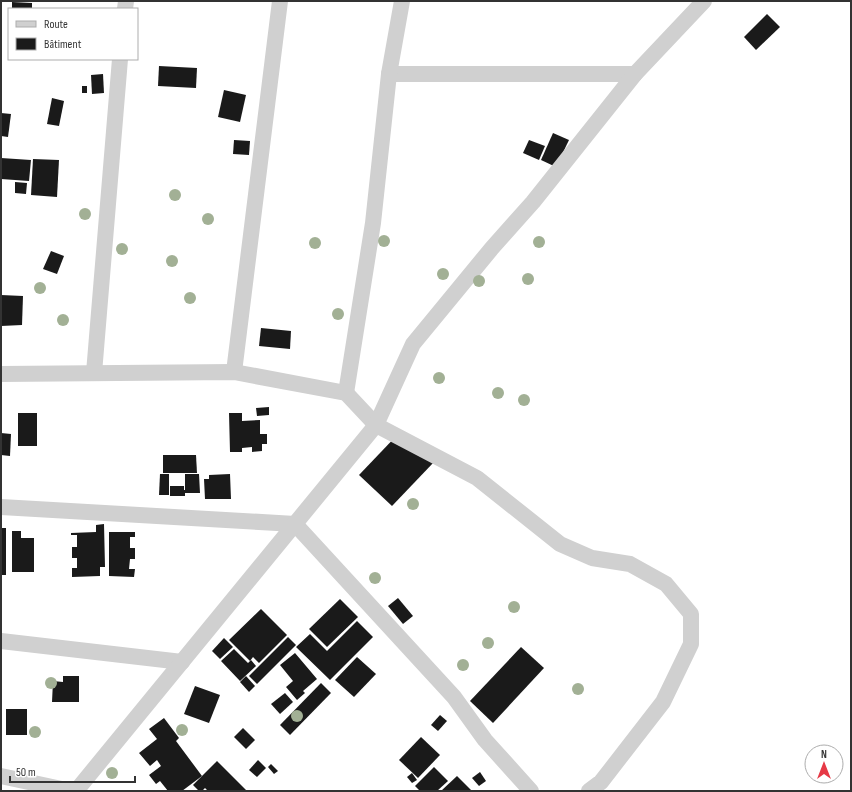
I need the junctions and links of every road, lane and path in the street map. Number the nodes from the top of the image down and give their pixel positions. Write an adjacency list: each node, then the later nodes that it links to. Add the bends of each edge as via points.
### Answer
1 (280, 1): 7 (street)
2 (402, 1): 5 (street)
3 (704, 1): 6 (street)
4 (120, 60): 8 (street)
5 (389, 74): 6 (street); 10 (street, via 373,224)
6 (635, 74): 11 (street, via 533,202 413,344)
7 (234, 372): 8 (street); 10 (street)
8 (94, 373): 9 (street)
9 (1, 374)
10 (346, 394): 11 (street)
11 (376, 425): 13 (street); 20 (street, via 477,478 560,544 592,558 630,564 666,584 691,614 691,644 663,702 601,782)
12 (1, 508): 13 (street)
13 (295, 524): 15 (street); 19 (street, via 454,698 485,740)
14 (1, 641): 15 (street)
15 (182, 662): 18 (street)
16 (1, 776): 17 (street)
17 (71, 791)
18 (76, 791)
19 (531, 791)
20 (589, 791)

